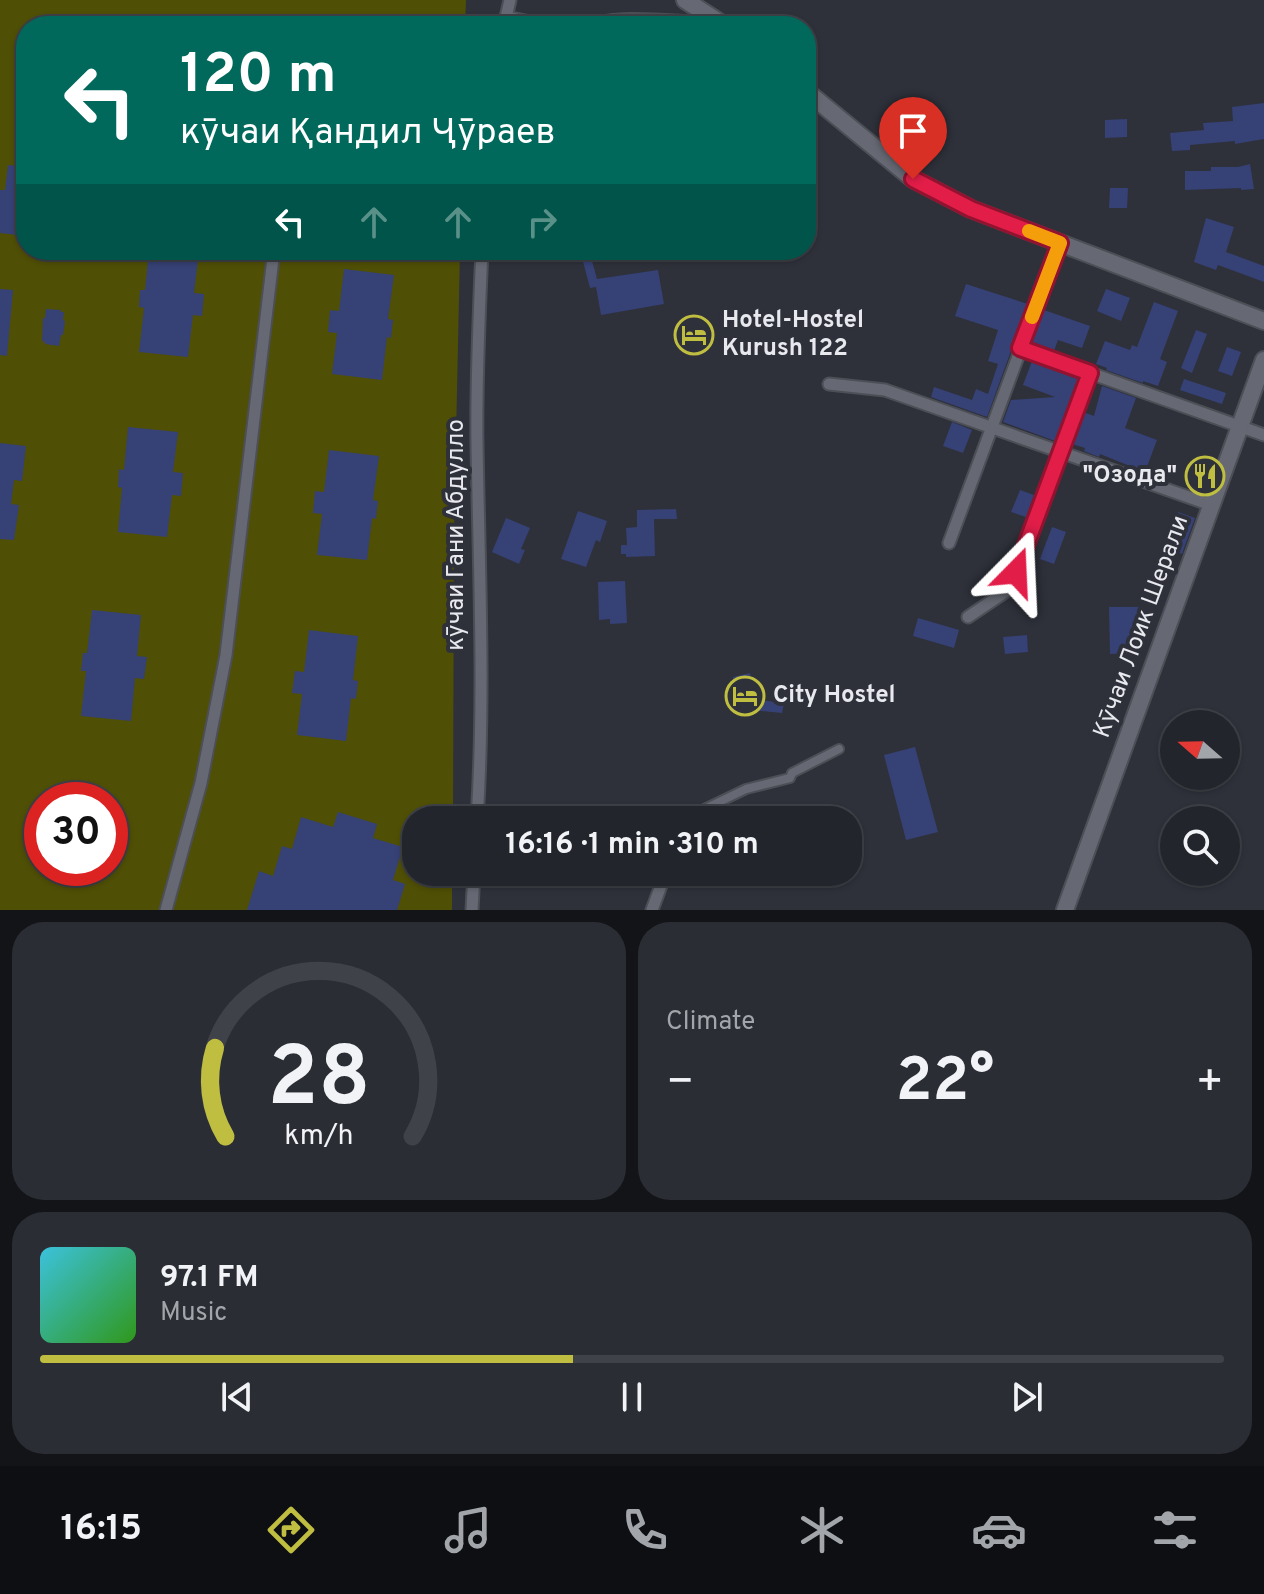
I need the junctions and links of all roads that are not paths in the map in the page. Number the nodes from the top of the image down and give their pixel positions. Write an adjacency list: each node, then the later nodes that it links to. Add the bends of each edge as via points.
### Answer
1 (685, 0): 2 (main road)
2 (708, 15)
3 (816, 99): 4 (main road, via 913,179 971,209)
4 (1060, 243): 7 (main road); 8 (street)
5 (273, 260): 24 (street, via 224,667 201,783)
6 (482, 260): 20 (street, кӯчаи Гани Абдулло)
7 (1264, 321)
8 (1020, 348): 10 (street); 13 (street)
9 (1264, 360): 12 (main road, Кӯчаи Лоик Шерали)
10 (1090, 373): 12 (street); 15 (street)
11 (829, 384): 13 (street, via 885,390)
12 (1240, 426): 14 (street); 16 (main road, Кӯчаи Лоик Шерали)
13 (991, 427): 15 (street); 17 (street)
14 (1264, 435)
15 (1061, 451): 16 (street); 18 (street, via 1008,590)
16 (1211, 505): 27 (main road, Кӯчаи Лоик Шерали)
17 (949, 543)
18 (968, 617)
19 (839, 749): 21 (street, via 790,778 746,789)
20 (478, 806)
21 (711, 806)
22 (473, 886): 25 (street)
23 (661, 886): 26 (street)
24 (166, 910)
25 (472, 910)
26 (652, 910)
27 (1065, 910)

